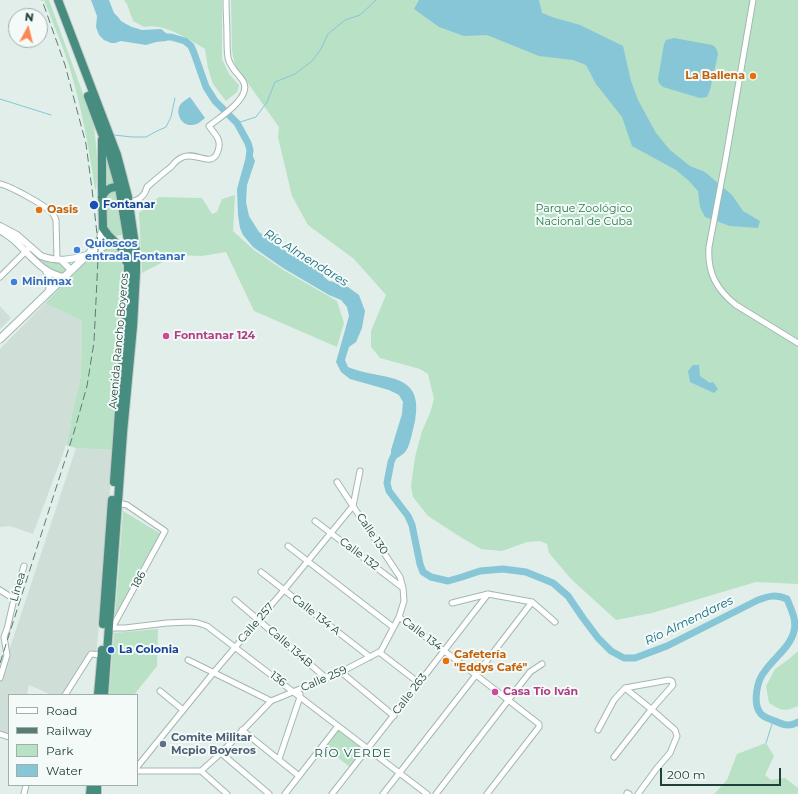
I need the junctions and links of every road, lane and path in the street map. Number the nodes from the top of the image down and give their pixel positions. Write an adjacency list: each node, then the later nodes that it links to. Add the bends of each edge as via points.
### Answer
1 (53, 0): 5 (highway, Avenida Rancho Boyeros)
2 (58, 0): 10 (highway, Avenida Rancho Boyeros, via 117,155)
3 (226, 0): 10 (street, via 228,59 243,80 245,92 236,104 209,126 219,139 218,149 210,159 194,155 181,158 147,187 140,198 136,201)
4 (753, 0): 27 (street, via 711,234 709,266 721,291 736,306)
5 (98, 124): 8 (highway, Avenida Rancho Boyeros); 9 (highway, via 102,146)
6 (0, 179): 7 (street)
7 (2, 184): 19 (street, via 54,214)
8 (119, 187): 9 (highway, via 109,188); 10 (highway); 15 (highway, Avenida Rancho Boyeros)
9 (102, 197): 13 (highway)
10 (129, 200): 12 (highway, Avenida Rancho Boyeros)
11 (0, 226): 17 (street, via 16,236)
12 (133, 227): 15 (highway); 30 (highway, Avenida Rancho Boyeros, via 136,283)
13 (103, 228): 16 (highway); 18 (main road, via 100,240)
14 (0, 230): 17 (street)
15 (127, 235): 16 (highway); 21 (highway, Avenida Rancho Boyeros)
16 (114, 241): 18 (main road); 21 (highway, via 124,253)
17 (28, 249): 19 (street, via 41,256); 22 (street); 23 (street)
18 (89, 254): 19 (street, via 71,260); 20 (main road)
19 (59, 260): 20 (street)
20 (71, 270): 24 (main road)
21 (128, 270): 55 (highway, Avenida Rancho Boyeros)
22 (46, 271): 24 (street); 25 (street)
23 (0, 277)
24 (65, 277): 25 (main road)
25 (49, 292): 26 (main road)
26 (0, 339)
27 (798, 343)
28 (360, 471): 31 (street, Calle 257)
29 (337, 482): 31 (street, Calle 130)
30 (118, 503): 50 (highway, Avenida Rancho Boyeros); 50 (street, 186, via 127,506 165,531)
31 (353, 506): 33 (street, Calle 257); 38 (street, Calle 130, via 400,577)
32 (315, 521): 33 (street, Calle 132)
33 (331, 533): 35 (street, Calle 257); 38 (street, Calle 132)
34 (288, 546): 35 (street, Calle 134)
35 (308, 562): 40 (street, Calle 257); 49 (street, Calle 134)
36 (24, 566): 42 (street, Línea)
37 (261, 572): 40 (street, Calle 134 A)
38 (403, 588): 46 (street, via 404,601)
39 (0, 590): 42 (street)
40 (284, 590): 47 (street, Calle 257); 56 (street, Calle 134 A)
41 (488, 594): 44 (street); 45 (street); 53 (street, Calle 263)
42 (14, 599): 51 (street, Línea, via 7,629)
43 (235, 600): 47 (street, Calle 134B)
44 (532, 602): 48 (street); 61 (street)
45 (452, 603)
46 (399, 617): 49 (street); 53 (street, Calle 134)
47 (259, 620): 52 (street, Calle 257); 63 (street, Calle 134B)
48 (555, 622)
49 (393, 627): 54 (street)
50 (110, 628): 52 (street, 136, via 198,622); 71 (highway, Avenida Rancho Boyeros)
51 (2, 635): 62 (street, Línea, via 7,654)
52 (235, 647): 59 (street, Calle 257); 68 (street, 136)
53 (444, 651): 61 (street, Calle 134); 64 (street, Calle 263)
54 (379, 652): 56 (street, Calle 259); 64 (street)
55 (101, 655): 69 (street, via 91,654); 70 (highway, Avenida Rancho Boyeros)
56 (370, 657): 60 (street, Calle 259)
57 (188, 660): 59 (street)
58 (542, 664): 74 (street, via 530,672)
59 (214, 672): 73 (street); 76 (street, Calle 257)
60 (341, 672): 63 (street, Calle 259); 77 (street)
61 (476, 675): 74 (street, Calle 134); 88 (street)
62 (0, 678)
63 (326, 678): 66 (street, Calle 259)
64 (419, 684): 77 (street, Calle 263)
65 (626, 688): 75 (street); 75 (street, via 672,681 673,684); 80 (street, via 614,700)
66 (300, 689): 68 (street, Calle 259); 72 (street)
67 (160, 691): 76 (street)
68 (293, 692): 72 (street, 136); 73 (street, Calle 259)
69 (66, 694)
70 (98, 694)
71 (104, 694)
72 (300, 697): 78 (street, 136); 84 (street)
73 (272, 701): 79 (street, Calle 259)
74 (509, 701): 96 (street); 97 (street, Calle 134, via 540,726)
75 (651, 709): 83 (street); 98 (street, via 674,730 677,736 670,752)
76 (183, 710): 85 (street, Calle 257)
77 (394, 716): 81 (street, Calle 263)
78 (338, 726): 81 (street, 136); 89 (street)
79 (242, 730): 82 (street, Calle 259); 84 (street)
80 (598, 730)
81 (367, 749): 88 (street, 136); 93 (street, Calle 263)
82 (221, 753): 86 (street, Calle 259); 91 (street)
83 (614, 757)
84 (279, 760): 89 (street)
85 (138, 766)
86 (200, 771): 87 (street); 90 (street)
87 (138, 772)
88 (400, 773): 94 (street); 95 (street, 136)
89 (299, 776): 92 (street)
90 (226, 794)
91 (269, 794)
92 (285, 794)
93 (332, 794)
94 (383, 794)
95 (427, 794)
96 (436, 794)
97 (487, 794)
98 (638, 794)

